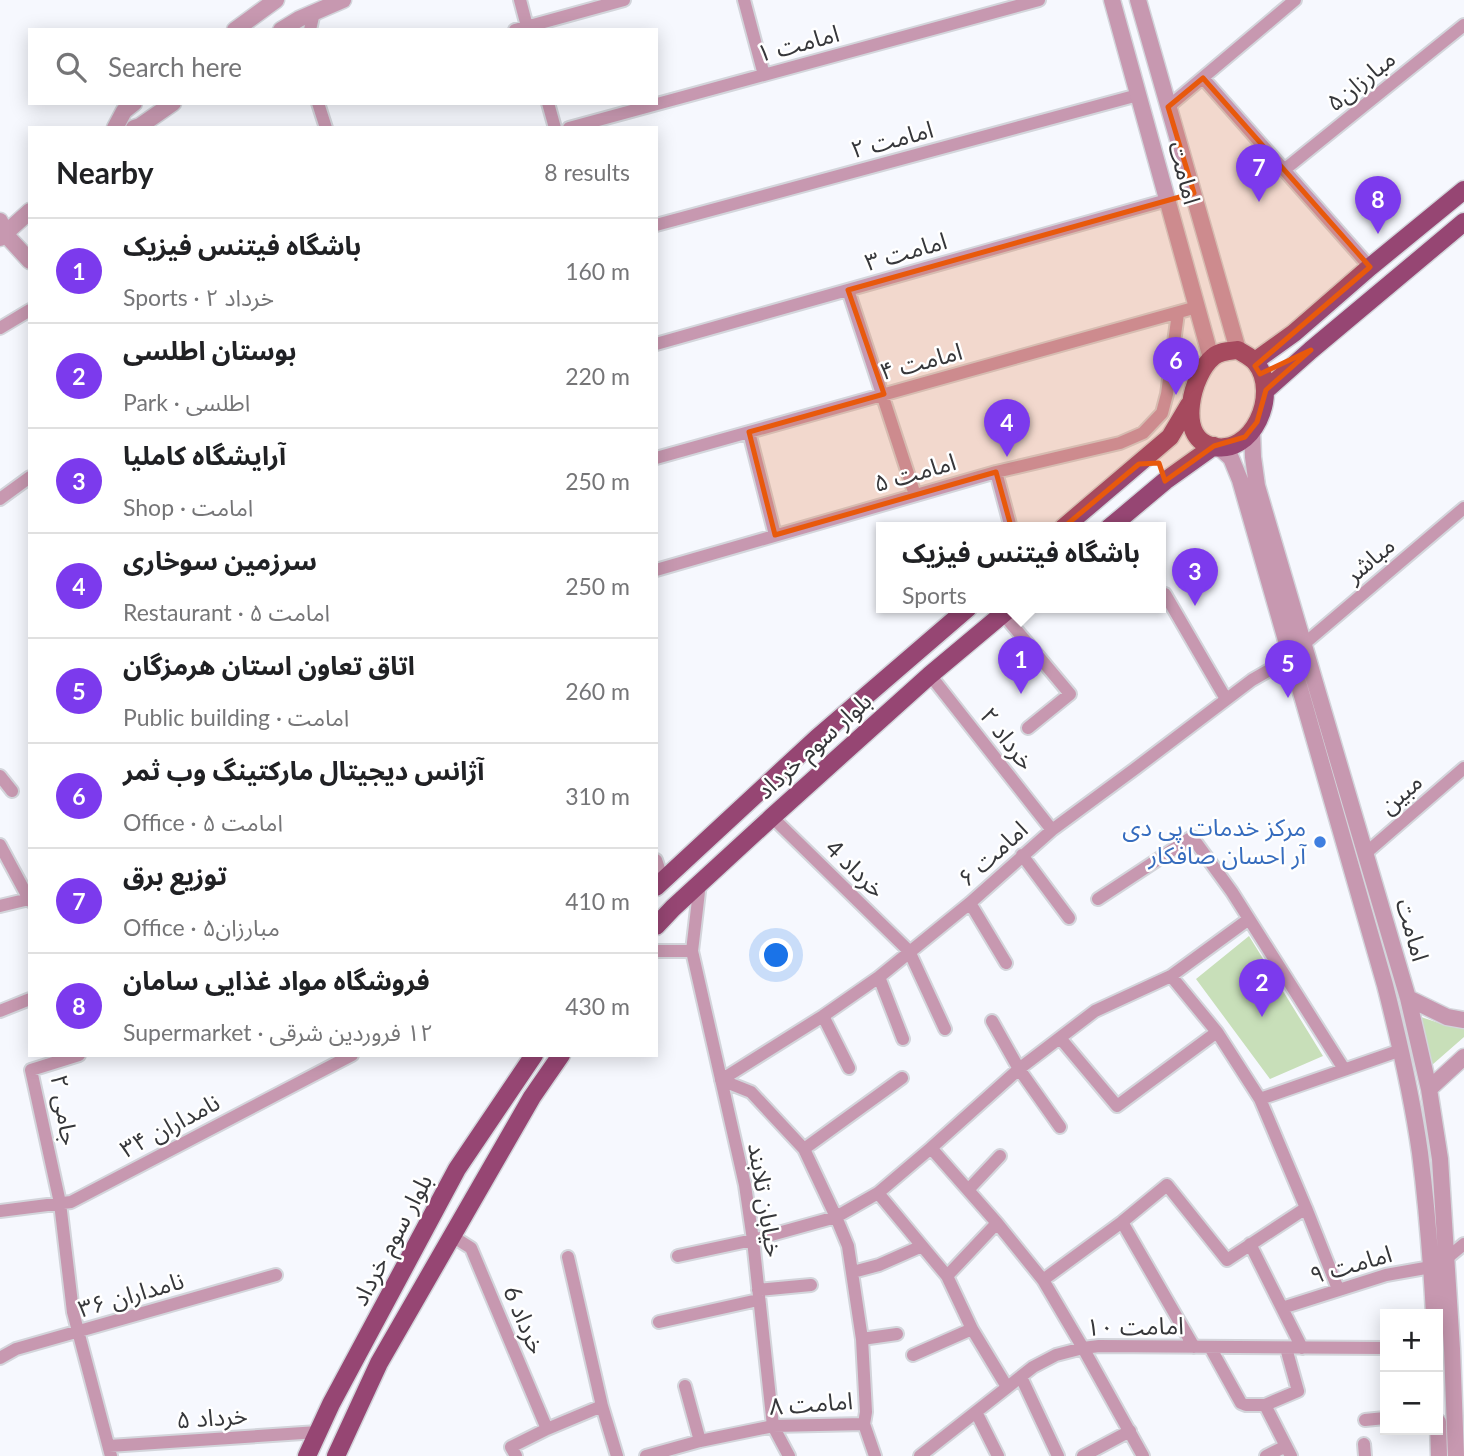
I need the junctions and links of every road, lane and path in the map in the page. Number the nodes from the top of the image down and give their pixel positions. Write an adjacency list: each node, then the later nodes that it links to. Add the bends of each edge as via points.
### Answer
1 (276, 0): 12 (street)
2 (342, 0): 10 (street)
3 (520, 0): 15 (street)
4 (624, 0): 16 (street)
5 (744, 0): 17 (street)
6 (1039, 0): 17 (street, امامت ۱)
7 (1112, 0): 19 (street, امامت)
8 (1138, 0): 26 (street, امامت)
9 (1295, 0): 18 (street)
10 (314, 12): 13 (street); 14 (street)
11 (1464, 25): 32 (street, مبارزان۵)
12 (238, 28)
13 (284, 28)
14 (310, 28)
15 (523, 28)
16 (526, 28)
17 (764, 75): 20 (street, امامت ۱)
18 (1203, 78): 26 (street); 32 (street)
19 (1138, 95): 34 (street, امامت); 37 (street, امامت ۲)
20 (658, 104)
21 (132, 105): 27 (street)
22 (170, 105): 28 (street)
23 (319, 105): 29 (street)
24 (549, 105): 30 (street)
25 (654, 105): 31 (street, امامت ۱)
26 (1168, 107): 48 (street, امامت)
27 (116, 126)
28 (140, 126)
29 (325, 126)
30 (554, 126)
31 (576, 126)
32 (1284, 170): 40 (street)
33 (1464, 190): 40 (main road)
34 (1167, 200): 41 (street, امامت ۳); 42 (street, امامت)
35 (28, 212): 38 (street)
36 (1464, 222): 49 (main road)
37 (658, 224)
38 (2, 231): 39 (street)
39 (28, 259)
40 (1370, 267): 46 (main road)
41 (848, 290): 47 (street, امامت ۳); 53 (street)
42 (1197, 307): 44 (street, امامت ۴); 50 (street, امامت)
43 (28, 311): 45 (street)
44 (1178, 313): 53 (street, امامت ۴); 60 (street, امامت ۵, via 1162,413 1143,433 1120,443)
45 (0, 328)
46 (1294, 333): 49 (main road, via 1288,345 1291,354); 51 (main road)
47 (658, 343)
48 (1238, 350): 50 (main road); 51 (main road)
49 (1311, 350): 52 (main road)
50 (1211, 358): 54 (main road, via 1196,381)
51 (1255, 361): 52 (main road)
52 (1266, 390): 55 (main road)
53 (884, 394): 56 (street, امامت ۴); 63 (street)
54 (1191, 402): 57 (main road, via 1194,430 1207,445); 59 (main road, via 1170,437)
55 (1252, 430): 57 (main road, via 1232,446); 75 (street, امامت, via 1257,486)
56 (749, 432): 58 (street, امامت ۴); 69 (street)
57 (1217, 447): 62 (main road); 76 (street, امامت, via 1231,458 1240,480)
58 (658, 457)
59 (1139, 464): 62 (main road, via 1159,463); 67 (main road)
60 (996, 472): 63 (street, امامت ۵); 66 (street)
61 (28, 478): 64 (street)
62 (1165, 481): 68 (main road)
63 (915, 495): 69 (street, امامت ۵)
64 (0, 499)
65 (1464, 508): 75 (street, مباشر)
66 (1009, 522)
67 (1070, 522)
68 (1116, 522)
69 (775, 536): 70 (street, امامت ۵)
70 (658, 569)
71 (1166, 596): 78 (street)
72 (962, 613): 89 (main road, بلوار سوم خرداد, via 817,738)
73 (1005, 613): 77 (main road, بلوار سوم خرداد)
74 (1009, 613): 79 (street, via 1070,694)
75 (1304, 643): 86 (street, امامت)
76 (1292, 657): 78 (street, امامت ۶); 114 (street, امامت)
77 (930, 675): 83 (main road, بلوار سوم خرداد); 84 (street, خرداد ۲)
78 (1226, 699): 84 (street, امامت ۶)
79 (1027, 728)
80 (1464, 768): 86 (street, مبین)
81 (0, 776): 82 (street)
82 (12, 791)
83 (772, 817): 88 (main road, بلوار سوم خرداد); 100 (street, خرداد 4)
84 (1052, 830): 87 (street, امامت ۶)
85 (0, 845): 90 (street)
86 (1366, 853): 104 (street, امامت)
87 (1021, 855): 93 (street, امامت ۶); 95 (street)
88 (700, 883): 97 (main road, بلوار سوم خرداد); 99 (street, خیابان تلابند)
89 (660, 884)
90 (28, 898)
91 (1098, 899): 96 (street, via 1192,837)
92 (28, 900): 94 (street)
93 (970, 903): 100 (street, امامت ۶); 101 (street)
94 (0, 906)
95 (1069, 918)
96 (1249, 919): 102 (street); 122 (street)
97 (658, 924)
98 (658, 951): 99 (street)
99 (692, 951): 124 (street, خیابان تلابند)
100 (909, 951): 103 (street, امامت ۶); 110 (street)
101 (1006, 963)
102 (1171, 976): 111 (street); 112 (street, via 1095,1011)
103 (879, 977): 107 (street, امامت ۶); 113 (street)
104 (1408, 998): 108 (street); 125 (street, امامت)
105 (28, 1000): 106 (street)
106 (0, 1011)
107 (823, 1016): 120 (street); 124 (street, امامت ۶)
108 (1464, 1020)
109 (992, 1021): 121 (street)
110 (945, 1029)
111 (1217, 1032): 112 (street, via 1117,1106); 126 (street)
112 (1060, 1038): 121 (street)
113 (903, 1039)
114 (1401, 1050): 122 (street); 147 (street, امامت, via 1419,1153)
115 (73, 1057): 133 (street, جامی ۲, via 31,1070)
116 (348, 1057): 133 (street, نامداران ۳۴, via 71,1202)
117 (533, 1057): 183 (main road, بلوار سوم خرداد, via 457,1170)
118 (560, 1057): 139 (main road, بلوار سوم خرداد)
119 (1464, 1057): 125 (street)
120 (849, 1068)
121 (1019, 1069): 127 (street); 128 (street)
122 (1344, 1069): 126 (street)
123 (902, 1078): 129 (street)
124 (720, 1080): 129 (street, امامت ۸, via 751,1092); 140 (street, خیابان تلابند)
125 (1429, 1089): 146 (street, امامت, via 1440,1159)
126 (1260, 1099): 134 (street)
127 (1060, 1127)
128 (931, 1148): 131 (street); 132 (street)
129 (804, 1149): 136 (street, امامت ۸)
130 (1000, 1156): 131 (street)
131 (968, 1190): 138 (street)
132 (878, 1193): 136 (street); 143 (street)
133 (60, 1203): 135 (street, نامداران ۳۴); 159 (street)
134 (1306, 1208): 141 (street); 153 (street)
135 (0, 1211)
136 (836, 1217): 140 (street); 148 (street, امامت ۸)
137 (1122, 1222): 141 (street, via 1167,1185 1227,1260); 151 (street); 162 (street)
138 (997, 1223): 150 (street); 151 (street)
139 (452, 1236): 181 (street, خرداد 6, via 471,1248); 189 (main road, بلوار سوم خرداد, via 379,1363)
140 (753, 1240): 144 (street); 154 (street, خیابان تلابند)
141 (1250, 1244): 155 (street)
142 (1464, 1244): 146 (street)
143 (922, 1246): 148 (street); 150 (street)
144 (678, 1255)
145 (568, 1257): 174 (street)
146 (1447, 1259): 176 (street, امامت)
147 (1431, 1267): 153 (street, امامت ۹); 156 (street, امامت)
148 (853, 1272): 161 (street, امامت ۸)
149 (276, 1275): 159 (street, نامداران ۳۶)
150 (947, 1276): 158 (street)
151 (1043, 1280): 164 (street)
152 (811, 1286): 154 (street)
153 (1338, 1289): 155 (street, امامت ۹)
154 (758, 1295): 157 (street); 180 (street, خیابان تلابند)
155 (1282, 1308): 166 (street)
156 (1434, 1309)
157 (659, 1322)
158 (972, 1329): 168 (street); 172 (street)
159 (78, 1333): 169 (street, نامداران ۳۶, via 16,1349); 186 (street)
160 (897, 1334): 161 (street)
161 (862, 1339): 179 (street, امامت ۸)
162 (1194, 1347): 163 (street, امامت ۱۰); 164 (street, امامت ۱۰)
163 (1210, 1347): 165 (street, امامت ۱۰); 173 (street, via 1241,1403)
164 (1083, 1348): 170 (street, امامت ۱۰, via 1056,1355); 182 (street)
165 (1286, 1348): 166 (street, امامت ۱۰); 173 (street, via 1298,1391)
166 (1302, 1348): 167 (street, امامت ۱۰)
167 (1380, 1348)
168 (913, 1355)
169 (0, 1358)
170 (1021, 1377): 172 (street, امامت ۱۰); 197 (street)
171 (685, 1386): 185 (street)
172 (1007, 1387): 175 (street, امامت ۱۰)
173 (1265, 1405): 187 (street)
174 (602, 1406): 181 (street); 191 (street)
175 (976, 1412): 195 (street, امامت ۱۰); 196 (street)
176 (1460, 1415): 202 (street, امامت)
177 (1380, 1418): 178 (street)
178 (1365, 1420)
179 (864, 1424): 180 (street, امامت ۸); 194 (street)
180 (773, 1426): 185 (street, امامت ۸); 193 (street, خیابان تلابند)
181 (547, 1429): 190 (street, via 511,1447)
182 (1130, 1431): 198 (street); 199 (street)
183 (318, 1432): 186 (street, خرداد ۵); 188 (main road, بلوار سوم خرداد)
184 (1438, 1435): 201 (street)
185 (700, 1441): 192 (street, امامت ۸)
186 (110, 1451)
187 (1288, 1451): 200 (street)
188 (307, 1456)
189 (336, 1456)
190 (516, 1456)
191 (617, 1456)
192 (648, 1456)
193 (789, 1456)
194 (874, 1456)
195 (920, 1456)
196 (998, 1456)
197 (1058, 1456)
198 (1083, 1456)
199 (1143, 1456)
200 (1266, 1456)
201 (1439, 1456)
202 (1456, 1456)

